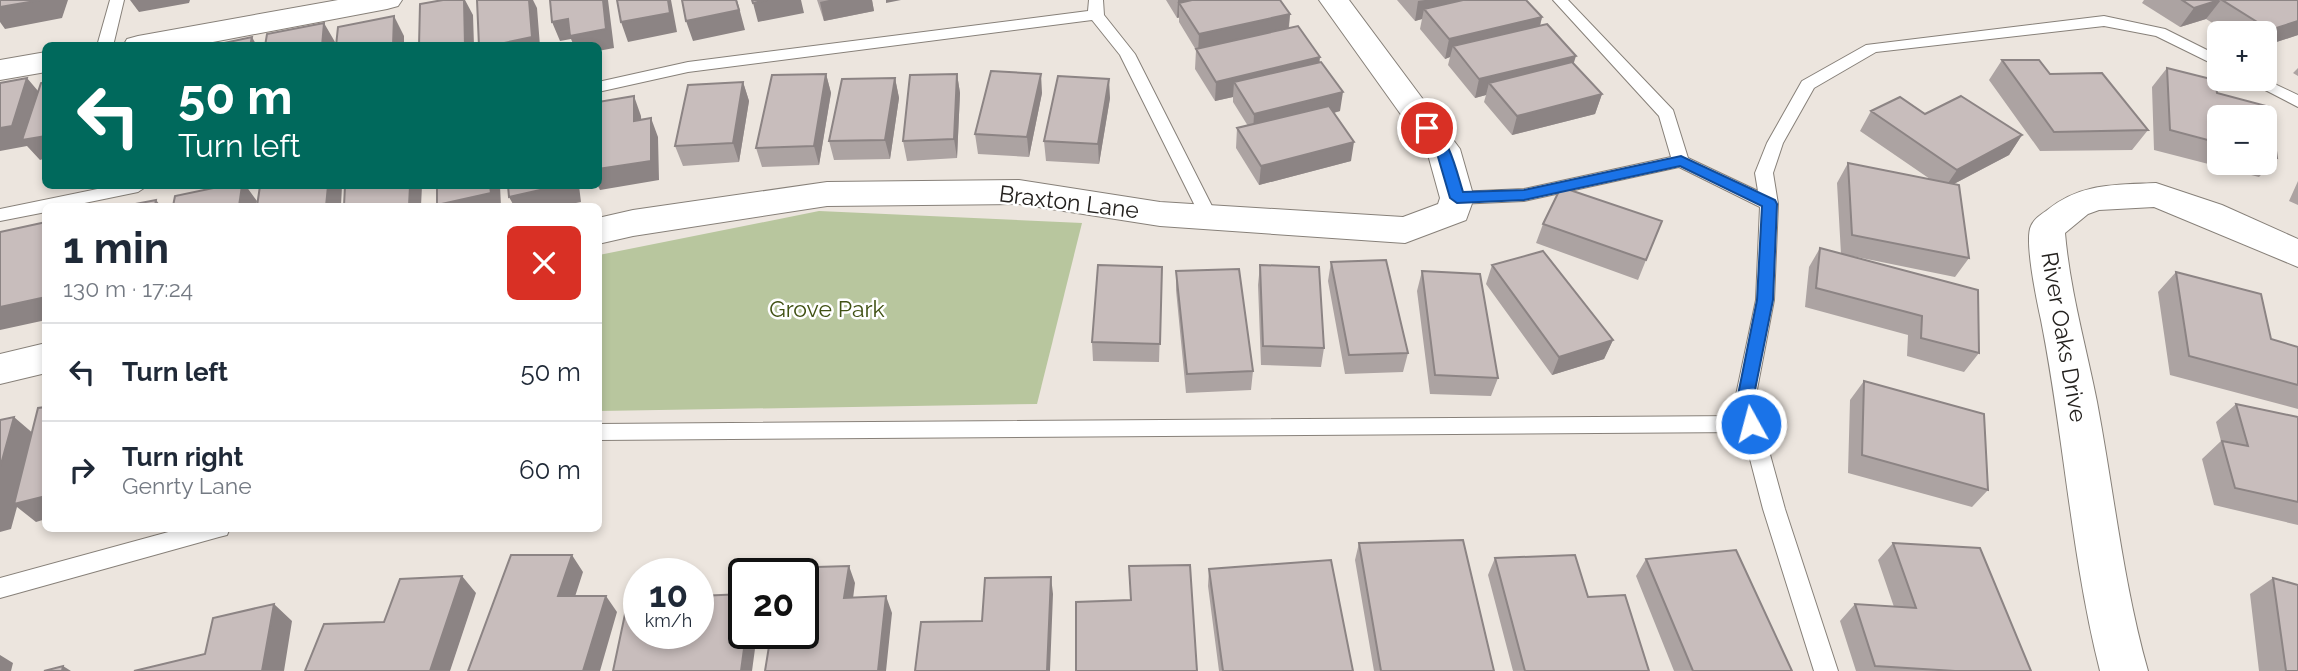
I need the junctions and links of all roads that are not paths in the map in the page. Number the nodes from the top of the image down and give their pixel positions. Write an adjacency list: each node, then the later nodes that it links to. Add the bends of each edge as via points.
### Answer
1 (117, 0): 8 (lane)
2 (387, 0): 5 (street)
3 (1334, 0): 19 (street, via 1443,149)
4 (1560, 0): 16 (lane, via 1667,114)
5 (310, 7): 7 (street)
6 (1096, 7): 13 (lane, via 688,68); 23 (lane, via 1127,54)
7 (250, 12): 9 (street)
8 (106, 42)
9 (151, 42)
10 (2207, 56): 20 (lane, via 2160,32 2104,21 1872,48 1808,85 1775,143 1765,173)
11 (42, 63): 12 (street)
12 (0, 70)
13 (602, 86)
14 (2276, 91): 15 (lane)
15 (2298, 102)
16 (1681, 161): 19 (lane, via 1524,195); 20 (lane)
17 (124, 189): 18 (lane)
18 (57, 203)
19 (1455, 204): 23 (street, Braxton Lane, via 1405,230)
20 (1769, 204): 28 (lane, via 1765,300 1745,400)
21 (42, 206): 22 (lane)
22 (0, 215)
23 (1208, 216): 24 (street, Braxton Lane, via 1160,214 1019,192 827,194)
24 (602, 230)
25 (2298, 254): 33 (street, River Oaks Drive, via 2156,195 2097,198 2076,205 2047,229 2112,631)
26 (42, 359): 27 (street)
27 (0, 369)
28 (1751, 424): 29 (lane); 32 (lane)
29 (602, 432)
30 (204, 532): 31 (lane)
31 (0, 588)
32 (1826, 671)
33 (2124, 671)

